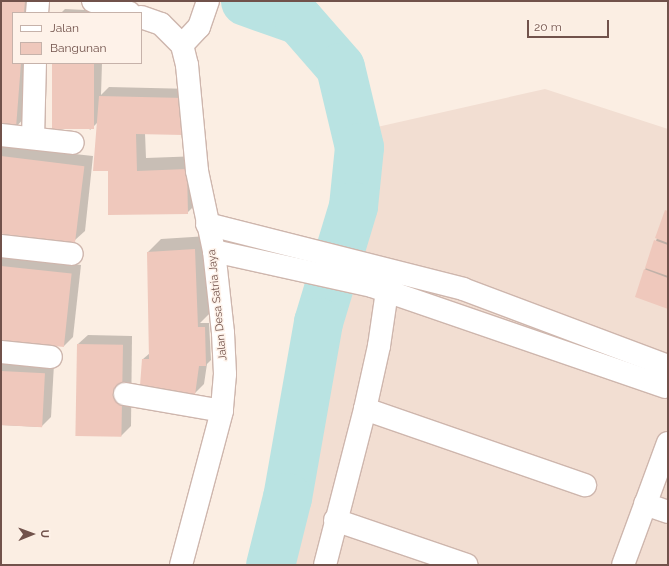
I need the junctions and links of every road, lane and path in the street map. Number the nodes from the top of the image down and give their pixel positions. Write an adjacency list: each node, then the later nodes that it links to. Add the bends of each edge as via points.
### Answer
1 (38, 1): 4 (street)
2 (93, 1): 5 (street)
3 (206, 10): 7 (street)
4 (37, 12)
5 (126, 12)
6 (142, 17): 7 (street, via 161,24)
7 (182, 45): 12 (street, Jalan Desa Satria Jaya, via 187,65 197,171)
8 (35, 64): 10 (street)
9 (1, 135): 10 (street)
10 (33, 138): 11 (street)
11 (73, 144)
12 (207, 224): 14 (street, Jalan Desa Satria Jaya); 16 (street)
13 (1, 246): 15 (street)
14 (214, 252): 16 (street); 24 (street, Jalan Desa Satria Jaya, via 225,374)
15 (72, 254)
16 (308, 261): 17 (street, via 373,265); 18 (street)
17 (396, 272): 18 (street); 21 (street, via 463,288)
18 (379, 289): 21 (street); 23 (street, via 379,346)
19 (1, 352): 20 (street)
20 (51, 357)
21 (667, 378)
22 (125, 394): 24 (street)
23 (365, 409): 26 (street); 29 (street)
24 (222, 411): 30 (street, Jalan Desa Satria Jaya)
25 (668, 443): 27 (street)
26 (585, 485)
27 (645, 504): 28 (street); 33 (street)
28 (668, 512)
29 (334, 520): 31 (street); 32 (street)
30 (181, 565)
31 (325, 565)
32 (467, 565)
33 (623, 565)

